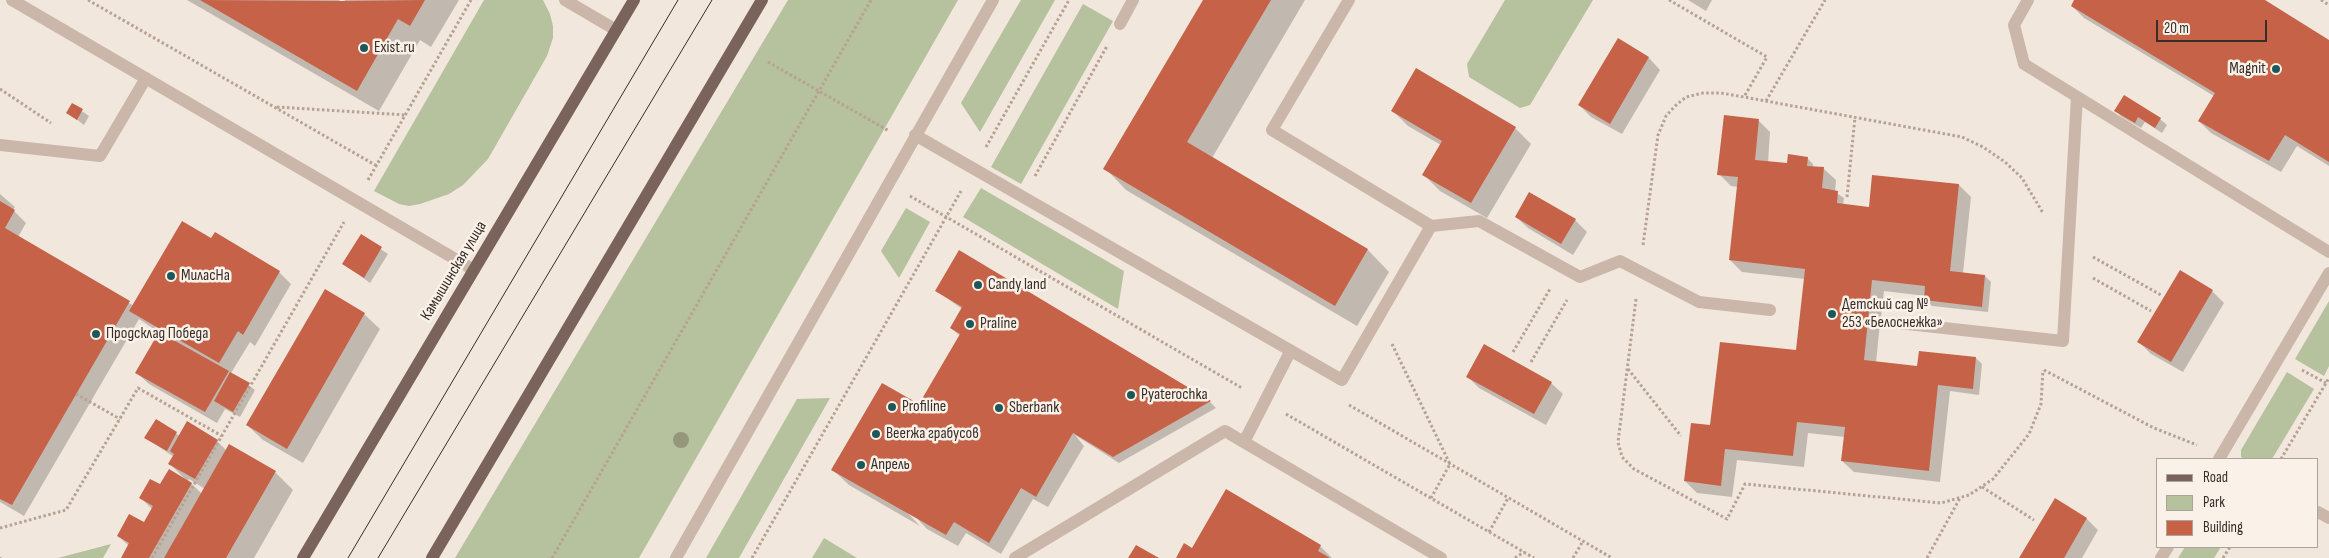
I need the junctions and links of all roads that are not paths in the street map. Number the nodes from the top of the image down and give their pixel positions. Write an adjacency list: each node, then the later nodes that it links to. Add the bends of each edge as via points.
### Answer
1 (12, 0): 11 (street)
2 (565, 0): 10 (street)
3 (634, 0): 10 (main road, Камышинская улица)
4 (762, 0): 25 (main road)
5 (993, 0): 13 (street)
6 (1133, 0): 9 (street)
7 (1349, 0): 15 (street, via 1272,130)
8 (2028, 0): 12 (street, via 2014,25 2024,64)
9 (1120, 24)
10 (616, 30): 17 (main road, Камышинская улица)
11 (146, 78): 14 (street, via 100,156); 17 (street)
12 (2077, 97): 16 (street); 20 (street, via 2063,341)
13 (915, 135): 21 (street); 26 (street)
14 (0, 145)
15 (1431, 226): 19 (street, via 1479,221 1580,276 1620,261 1699,302); 21 (street, via 1342,380)
16 (2329, 252)
17 (474, 270): 24 (main road, Камышинская улица)
18 (2329, 273): 23 (street)
19 (1770, 310)
20 (1898, 323)
21 (1290, 352): 22 (street)
22 (1244, 442): 27 (street, via 1225,431); 28 (street)
23 (2223, 458)
24 (303, 558)
25 (432, 558)
26 (676, 558)
27 (1015, 558)
28 (1441, 558)

